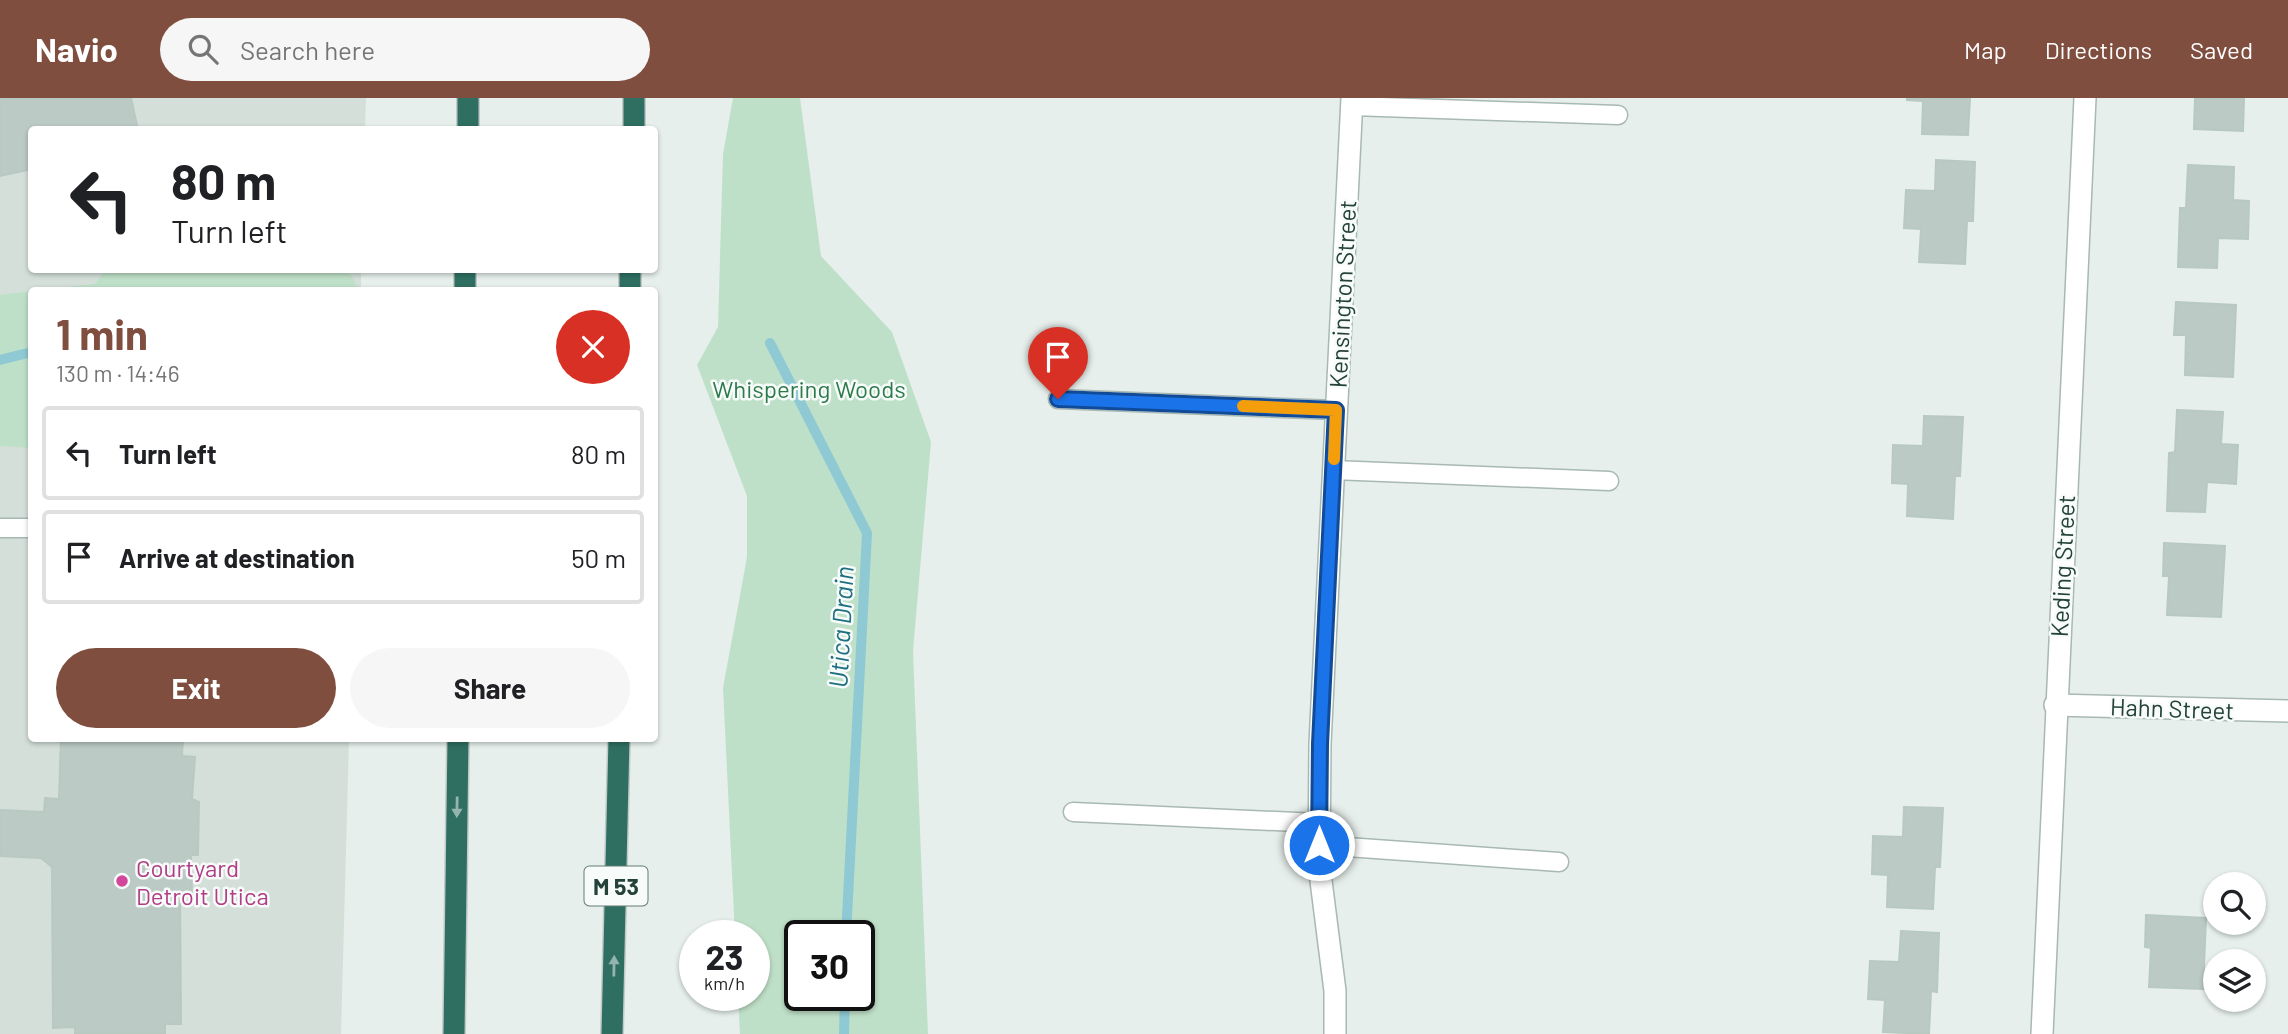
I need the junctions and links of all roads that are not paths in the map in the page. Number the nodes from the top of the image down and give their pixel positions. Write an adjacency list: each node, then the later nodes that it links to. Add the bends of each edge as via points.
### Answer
1 (468, 98): 6 (highway)
2 (634, 98): 7 (highway)
3 (2085, 98): 14 (street, Keding Street)
4 (1352, 102): 5 (lane); 9 (street, Kensington Street)
5 (1618, 115)
6 (468, 126)
7 (634, 126)
8 (1058, 399): 9 (lane)
9 (1336, 410): 10 (street, Kensington Street)
10 (1334, 470): 11 (lane); 19 (street, Kensington Street)
11 (1609, 481)
12 (0, 528): 13 (lane)
13 (28, 528)
14 (2056, 705): 15 (street, Hahn Street); 24 (street, Keding Street)
15 (2288, 711)
16 (458, 742): 21 (highway, one-way to 21)
17 (619, 742): 22 (highway, M 53, one-way to 17)
18 (1073, 812): 19 (lane)
19 (1319, 834): 20 (lane); 23 (street, Kensington Street)
20 (1559, 862)
21 (454, 1034)
22 (612, 1034)
23 (1335, 1034)
24 (2042, 1034)

